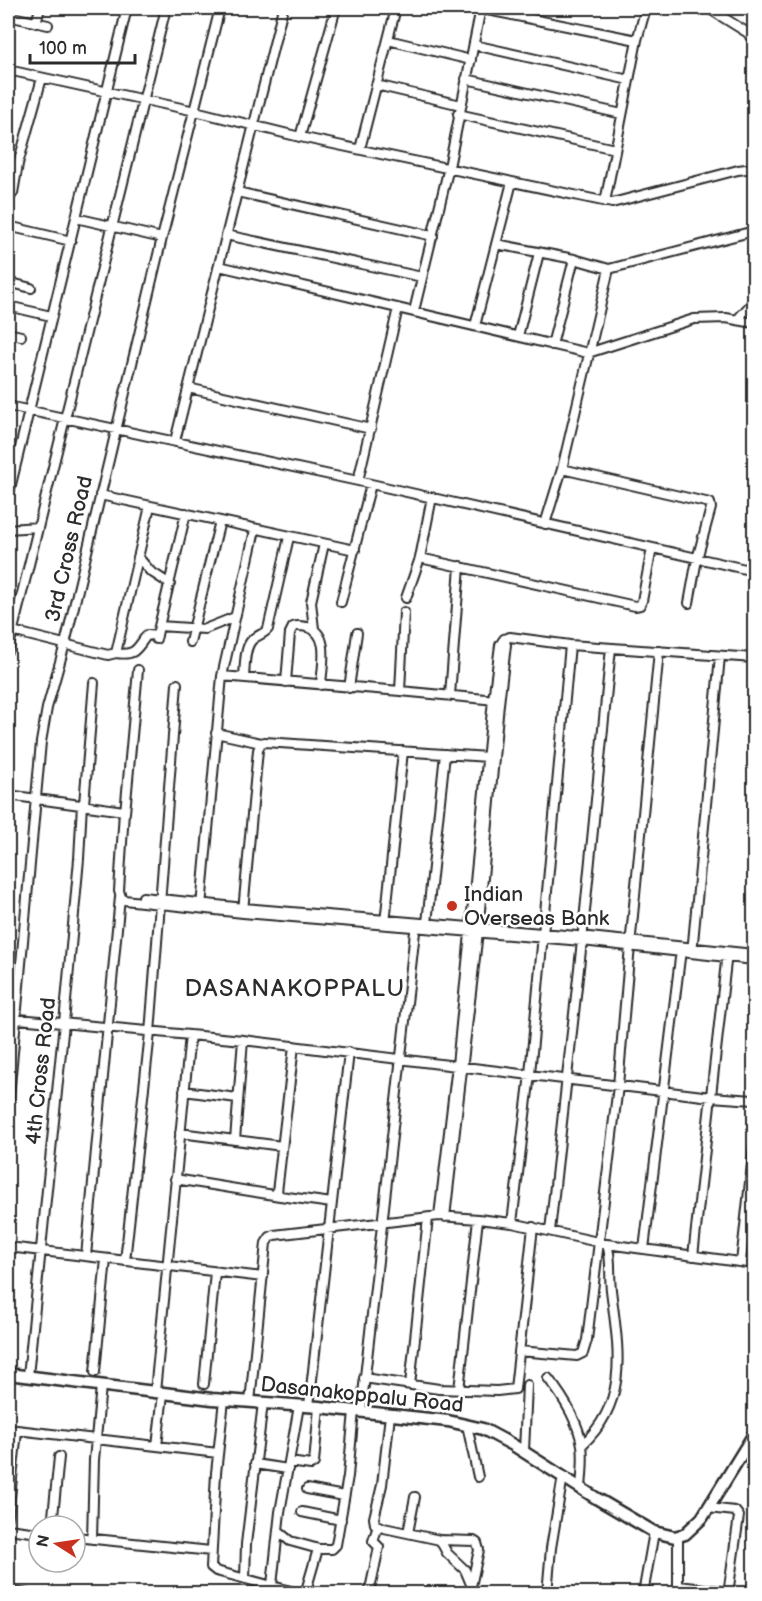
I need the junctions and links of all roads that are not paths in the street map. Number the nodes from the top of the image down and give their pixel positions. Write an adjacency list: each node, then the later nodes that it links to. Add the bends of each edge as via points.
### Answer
1 (39, 8): 13 (street)
2 (127, 8): 25 (street)
3 (166, 8): 26 (street)
4 (220, 8): 28 (street, 3rd Cross Road)
5 (283, 8): 30 (street)
6 (336, 8): 31 (street)
7 (396, 8): 15 (street)
8 (480, 8): 11 (street); 18 (street)
9 (646, 8): 16 (street)
10 (708, 8): 17 (street, via 747,33)
11 (522, 11): 16 (street)
12 (8, 16): 13 (street)
13 (36, 23): 14 (street)
14 (48, 26)
15 (388, 40): 19 (street); 24 (street)
16 (637, 40): 23 (street)
17 (754, 43)
18 (474, 45): 19 (street); 23 (street)
19 (471, 60): 22 (street)
20 (8, 70): 21 (street)
21 (42, 78): 25 (street); 35 (street)
22 (466, 79): 27 (street); 29 (street)
23 (629, 80): 29 (street)
24 (376, 85): 27 (street); 32 (street)
25 (108, 91): 26 (street); 42 (street)
26 (143, 99): 28 (street); 44 (street)
27 (460, 110): 33 (street); 36 (street)
28 (195, 111): 30 (street); 48 (street, 3rd Cross Road)
29 (622, 114): 33 (street)
30 (254, 125): 31 (street); 39 (street)
31 (300, 137): 32 (street)
32 (360, 149): 36 (street)
33 (615, 149): 41 (street)
34 (8, 161): 35 (street)
35 (18, 164): 40 (street, via 13,193)
36 (448, 168): 38 (street); 47 (street)
37 (754, 168): 41 (street, via 619,203)
38 (512, 182): 41 (street); 50 (street)
39 (237, 192): 46 (street); 47 (street)
40 (8, 199)
41 (605, 202)
42 (76, 218): 44 (street); 49 (street)
43 (8, 226): 49 (street)
44 (112, 226): 48 (street); 74 (street)
45 (754, 231): 54 (street)
46 (226, 235): 53 (street); 55 (street)
47 (433, 236): 55 (street)
48 (162, 238): 75 (street, 3rd Cross Road)
49 (71, 241): 62 (street)
50 (496, 244): 51 (street); 65 (street)
51 (539, 252): 52 (street); 68 (street)
52 (574, 259): 54 (street); 69 (street)
53 (219, 266): 60 (street); 71 (street)
54 (609, 269): 70 (street)
55 (423, 277): 61 (street)
56 (8, 282): 57 (street)
57 (31, 288)
58 (754, 301): 63 (street)
59 (8, 306): 62 (street)
60 (398, 308): 61 (street); 76 (street)
61 (414, 311): 65 (street)
62 (51, 316): 73 (street)
63 (737, 320): 64 (street); 70 (street, via 694,319)
64 (754, 323)
65 (475, 327): 68 (street)
66 (8, 333): 67 (street)
67 (21, 336)
68 (518, 336): 69 (street)
69 (552, 345): 70 (street)
70 (588, 353): 79 (street)
71 (188, 388): 76 (street); 77 (street)
72 (8, 406): 73 (street)
73 (28, 410): 74 (street); 78 (street)
74 (65, 417): 75 (street); 89 (street)
75 (116, 429): 77 (street); 82 (street, 3rd Cross Road)
76 (371, 429): 80 (street)
77 (175, 441): 80 (street)
78 (11, 467): 83 (street)
79 (562, 469): 88 (street); 98 (street, via 710,503)
80 (358, 481): 81 (street)
81 (371, 484): 84 (street); 95 (street)
82 (100, 495): 85 (street); 113 (street, 3rd Cross Road)
83 (8, 497)
84 (432, 497): 88 (street); 97 (street)
85 (150, 506): 86 (street); 96 (street)
86 (186, 513): 87 (street); 101 (street)
87 (220, 520): 91 (street); 108 (street)
88 (545, 524): 94 (street)
89 (38, 527): 90 (street); 110 (street)
90 (8, 529)
91 (255, 530): 92 (street); 106 (street)
92 (289, 537): 93 (street); 123 (street, via 268,629 248,646)
93 (324, 544): 95 (street); 109 (street, via 311,602)
94 (652, 548): 98 (street); 99 (street, via 642,601 635,606)
95 (355, 550): 103 (street)
96 (138, 557): 101 (street); 118 (street)
97 (420, 558): 99 (street); 102 (street)
98 (698, 559): 100 (street); 104 (street)
99 (460, 566): 130 (street)
100 (754, 571)
101 (170, 584): 107 (street)
102 (406, 598)
103 (341, 602)
104 (689, 603)
105 (404, 612): 129 (street)
106 (235, 617): 108 (street, via 205,629); 122 (street)
107 (159, 626): 108 (street); 118 (street, via 156,637 147,635 134,652)
108 (193, 628): 112 (street)
109 (314, 629): 124 (street, via 296,626 291,630); 127 (street, via 324,645)
110 (10, 631): 113 (street); 116 (street)
111 (357, 633): 128 (street)
112 (190, 642)
113 (65, 644): 118 (street, via 108,655); 138 (street, 3rd Cross Road, via 47,708)
114 (570, 645): 115 (street); 131 (street, via 504,639); 149 (street)
115 (610, 648): 117 (street); 150 (street)
116 (8, 650)
117 (659, 651): 119 (street); 151 (street)
118 (116, 653)
119 (720, 656): 120 (street); 153 (street)
120 (754, 658)
121 (138, 670): 140 (street)
122 (222, 676): 123 (street); 132 (street)
123 (244, 678): 124 (street)
124 (286, 682): 127 (street)
125 (94, 684): 139 (street, 4th Cross Road)
126 (177, 684): 142 (street)
127 (321, 685): 128 (street)
128 (349, 688): 129 (street)
129 (400, 691): 130 (street)
130 (450, 695): 131 (street)
131 (496, 700): 136 (street); 148 (street)
132 (216, 734): 133 (street); 143 (street)
133 (261, 743): 134 (street); 144 (street)
134 (403, 751): 135 (street); 145 (street)
135 (445, 754): 136 (street); 146 (street)
136 (488, 757): 148 (street)
137 (8, 795): 138 (street)
138 (36, 799): 139 (street); 157 (street, 3rd Cross Road)
139 (83, 804): 140 (street, via 121,809); 158 (street, 4th Cross Road)
140 (125, 813): 141 (street)
141 (121, 897): 142 (street); 159 (street)
142 (161, 901): 143 (street); 160 (street)
143 (201, 905): 144 (street)
144 (244, 910): 145 (street)
145 (386, 922): 147 (street)
146 (427, 923): 147 (street); 148 (street)
147 (416, 925): 148 (street); 165 (street)
148 (474, 929): 149 (street); 166 (street)
149 (542, 935): 150 (street); 167 (street)
150 (582, 939): 151 (street); 168 (street)
151 (630, 943): 152 (street); 169 (street)
152 (681, 950): 153 (street); 171 (street)
153 (692, 951): 155 (street)
154 (754, 953): 155 (street); 156 (street)
155 (726, 954): 156 (street); 172 (street)
156 (754, 960)
157 (11, 1018): 158 (street); 175 (street, 3rd Cross Road)
158 (64, 1023): 159 (street); 194 (street, 4th Cross Road)
159 (108, 1027): 160 (street); 195 (street)
160 (150, 1033): 161 (street); 198 (street)
161 (190, 1035): 162 (street); 170 (street)
162 (243, 1040): 163 (street); 173 (street)
163 (294, 1046): 164 (street); 178 (street)
164 (349, 1052): 165 (street); 182 (street)
165 (400, 1059): 166 (street); 186 (street)
166 (460, 1066): 167 (street); 183 (street)
167 (530, 1074): 168 (street); 187 (street)
168 (567, 1079): 169 (street); 190 (street)
169 (618, 1086): 171 (street); 191 (street)
170 (184, 1091): 173 (street); 176 (street)
171 (663, 1091): 172 (street); 193 (street)
172 (711, 1097): 174 (street); 196 (street)
173 (237, 1098): 177 (street)
174 (754, 1100)
175 (8, 1108)
176 (180, 1133): 177 (street); 180 (street)
177 (235, 1140): 178 (street)
178 (282, 1146): 181 (street, via 277,1189)
179 (754, 1146): 199 (street)
180 (175, 1179): 181 (street); 201 (street)
181 (280, 1196): 182 (street)
182 (332, 1203): 189 (street)
183 (442, 1216): 184 (street); 185 (street)
184 (428, 1218): 186 (street); 211 (street)
185 (478, 1219): 187 (street); 214 (street)
186 (381, 1222): 189 (street); 208 (street)
187 (512, 1222): 188 (street)
188 (533, 1227): 190 (street); 204 (street)
189 (330, 1229): 203 (street, via 270,1237); 219 (street)
190 (550, 1231): 191 (street)
191 (603, 1243): 193 (street); 204 (street, via 583,1353 577,1356); 227 (street, via 610,1253 619,1361 605,1418)
192 (8, 1247): 194 (street)
193 (644, 1249): 196 (street)
194 (41, 1251): 195 (street); 207 (street, 4th Cross Road)
195 (86, 1256): 197 (street)
196 (693, 1256): 199 (street)
197 (106, 1258): 198 (street); 205 (street)
198 (125, 1261): 201 (street)
199 (741, 1262): 200 (street)
200 (754, 1264)
201 (166, 1267): 202 (street); 215 (street)
202 (215, 1272): 203 (street); 210 (street)
203 (262, 1277): 217 (street)
204 (519, 1351): 214 (street, via 515,1389)
205 (95, 1372)
206 (8, 1374): 207 (street, Dasanakoppalu Road)
207 (28, 1376): 213 (street, Dasanakoppalu Road)
208 (364, 1378): 211 (street); 220 (street)
209 (548, 1378): 227 (street, via 560,1393)
210 (204, 1384)
211 (410, 1385): 214 (street)
212 (527, 1385): 230 (street)
213 (101, 1386): 215 (street, Dasanakoppalu Road); 226 (street)
214 (459, 1390)
215 (159, 1393): 216 (street, Dasanakoppalu Road); 229 (street)
216 (224, 1400): 217 (street, Dasanakoppalu Road); 231 (street)
217 (249, 1402): 218 (street, Dasanakoppalu Road)
218 (263, 1403): 219 (street, Dasanakoppalu Road); 233 (street)
219 (309, 1406): 220 (street, Dasanakoppalu Road); 234 (street); 234 (street, via 314,1463)
220 (358, 1412): 221 (street, Dasanakoppalu Road); 239 (street)
221 (390, 1415): 222 (street, Dasanakoppalu Road); 246 (street, via 374,1518)
222 (466, 1425): 230 (street, Dasanakoppalu Road, via 483,1429); 236 (street)
223 (8, 1429): 224 (street)
224 (17, 1431): 226 (street); 244 (street)
225 (754, 1434): 228 (street)
226 (96, 1440): 229 (street); 254 (street)
227 (582, 1445): 237 (street)
228 (750, 1445): 241 (street)
229 (158, 1446): 231 (street)
230 (524, 1451): 235 (street, Dasanakoppalu Road)
231 (218, 1453): 257 (street)
232 (59, 1457): 243 (street)
233 (255, 1464): 234 (street); 258 (street)
234 (288, 1465): 249 (street)
235 (563, 1476): 237 (street, Dasanakoppalu Road); 267 (street)
236 (478, 1478)
237 (581, 1488): 250 (street, Dasanakoppalu Road)
238 (307, 1489): 239 (street)
239 (344, 1496): 245 (street)
240 (415, 1497): 251 (street)
241 (708, 1508): 252 (street, via 685,1534); 269 (street, via 735,1511 739,1516)
242 (302, 1512): 245 (street)
243 (53, 1514)
244 (8, 1517)
245 (341, 1520): 256 (street, via 335,1547)
246 (378, 1526): 251 (street); 265 (street, via 373,1541 379,1547)
247 (8, 1529): 248 (street)
248 (27, 1531)
249 (279, 1532): 256 (street, via 290,1541); 260 (street)
250 (654, 1532): 252 (street, Dasanakoppalu Road); 268 (street)
251 (408, 1533): 255 (street)
252 (678, 1536): 261 (street)
253 (87, 1538): 254 (street)
254 (92, 1539): 257 (street)
255 (440, 1540): 259 (street); 259 (street, via 477,1543 479,1550)
256 (319, 1549): 264 (street)
257 (212, 1551): 258 (street, via 213,1570)
258 (245, 1579): 260 (street)
259 (471, 1583): 266 (street)
260 (272, 1585): 264 (street)
261 (679, 1590): 269 (street)
262 (8, 1591): 263 (street)
263 (26, 1593)
264 (304, 1593)
265 (369, 1593)
266 (475, 1593)
267 (548, 1593)
268 (643, 1593)
269 (729, 1593)

